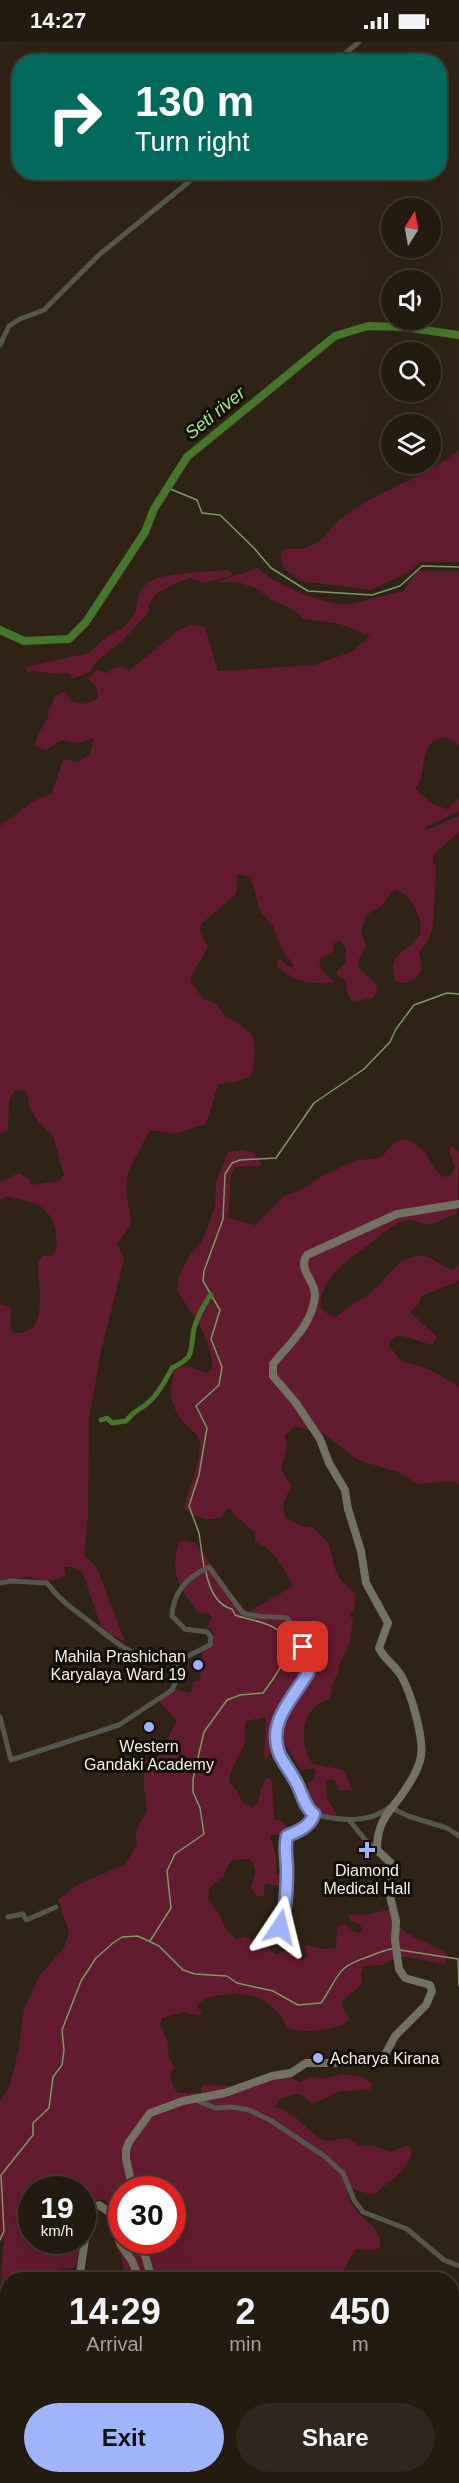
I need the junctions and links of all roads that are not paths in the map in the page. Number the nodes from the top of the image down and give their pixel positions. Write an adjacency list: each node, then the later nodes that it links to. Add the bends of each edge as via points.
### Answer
1 (359, 42): 2 (street)
2 (345, 54)
3 (191, 180): 4 (street, via 100,254 44,310 9,326)
4 (0, 345)
5 (459, 1204): 9 (main road, via 397,1214 307,1255 304,1266 314,1287 312,1309 303,1329 272,1369 273,1376 320,1439 328,1463 345,1490 366,1583 388,1623 379,1648 396,1667 409,1693 419,1730 418,1766)
6 (0, 1583): 7 (street, via 47,1583 66,1606 129,1652)
7 (176, 1662): 8 (street, via 171,1690 119,1725 11,1760); 10 (street, via 210,1645 207,1632 185,1629 172,1616 173,1602 183,1584 201,1570 209,1567 248,1616 287,1618 301,1636 308,1673 278,1719 276,1742)
8 (0, 1718)
9 (390, 1807): 11 (street, via 370,1819); 12 (street); 13 (main road, via 379,1828)
10 (314, 1814): 11 (street); 16 (street, via 306,1826 287,1836)
11 (348, 1819): 13 (street)
12 (459, 1836)
13 (377, 1850): 17 (main road, via 392,1866 389,1892 396,1921 399,1969 405,1978 427,1983 432,1991 426,2005 395,2036 378,2061 310,2062 291,2073 225,2093)
14 (56, 1907): 15 (street, via 26,1920 23,1914)
15 (8, 1917)
16 (282, 1939)
17 (191, 2098): 18 (main road, via 150,2113 129,2142 126,2159); 20 (street, via 215,2108 249,2110 270,2120 343,2173 363,2212 407,2229 444,2260)
18 (130, 2176)
19 (145, 2254): 23 (main road)
20 (459, 2266)
21 (80, 2272): 22 (main road, via 89,2213 99,2205 109,2212 117,2238)
22 (137, 2272)
23 (150, 2272)

